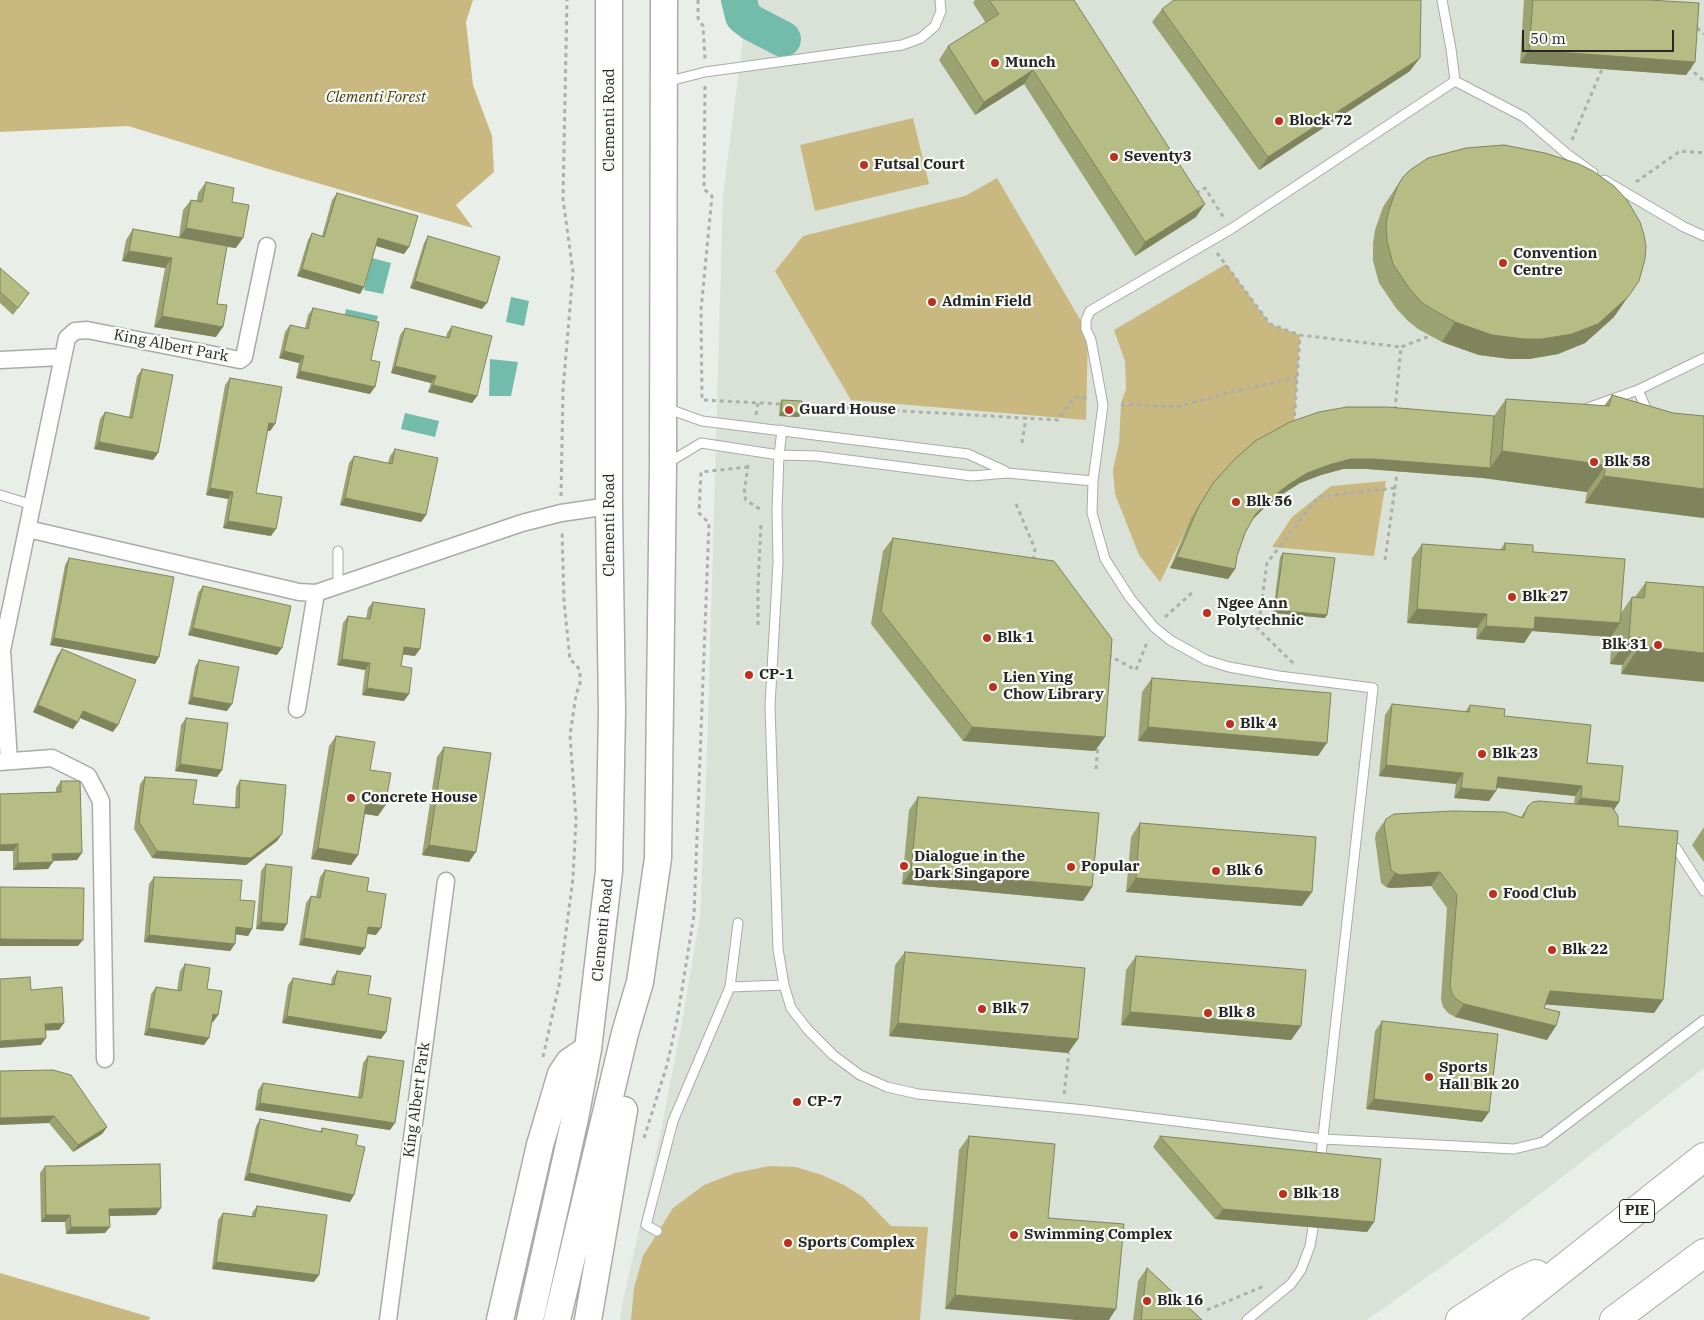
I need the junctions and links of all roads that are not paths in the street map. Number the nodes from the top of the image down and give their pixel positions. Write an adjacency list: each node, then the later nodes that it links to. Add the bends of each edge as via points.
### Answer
1 (609, 0): 23 (main road, Clementi Road)
2 (664, 0): 6 (main road)
3 (940, 0): 6 (lane, via 941,11 936,26 920,38 902,45 705,72)
4 (1442, 0): 5 (lane)
5 (1455, 81): 7 (lane, via 1524,117 1566,154 1600,178); 20 (lane, via 1231,229 1090,311 1086,329 1103,405)
6 (664, 82): 13 (main road)
7 (1704, 236)
8 (267, 246): 9 (street, King Albert Park, via 244,357 240,360 87,330 75,331 66,338)
9 (62, 357): 11 (street); 22 (street, King Albert Park)
10 (1704, 358): 12 (lane)
11 (0, 360)
12 (1638, 390): 14 (lane); 15 (lane)
13 (664, 408): 16 (lane, via 702,421); 18 (main road)
14 (1574, 413)
15 (1648, 413)
16 (782, 430): 17 (lane); 19 (lane, via 968,454)
17 (779, 454): 18 (lane, via 701,443); 19 (lane, via 825,456 972,476); 34 (lane, via 778,562 770,706 778,949)
18 (664, 466): 37 (main road, via 658,858 640,982)
19 (1007, 473): 20 (lane)
20 (1093, 480): 40 (lane, via 1092,513 1105,559 1130,598 1154,627 1170,640 1206,660 1229,667 1374,688)
21 (0, 495): 22 (lane)
22 (33, 505): 24 (street, King Albert Park)
23 (609, 506): 26 (street, via 522,523); 38 (main road, Clementi Road, via 612,711 609,871)
24 (28, 529): 27 (street, via 299,592); 29 (street, King Albert Park, via 2,650)
25 (338, 551): 26 (lane)
26 (338, 586): 27 (street)
27 (316, 593): 28 (street)
28 (297, 709)
29 (5, 762): 39 (street, King Albert Park, via 52,758 88,776 101,801)
30 (1676, 848): 32 (lane)
31 (446, 881): 47 (street, King Albert Park)
32 (1704, 891)
33 (738, 923): 35 (lane)
34 (784, 985): 35 (lane); 40 (lane, via 792,1008 833,1055 860,1075 887,1087 918,1094)
35 (730, 987): 44 (lane, via 673,1122 646,1225)
36 (1704, 1020): 40 (lane, via 1543,1142 1514,1149)
37 (625, 1033): 50 (main road); 51 (main road, via 632,1063)
38 (588, 1049): 48 (main road, via 569,1062 561,1074 538,1153); 49 (main road, Clementi Road)
39 (105, 1059)
40 (1323, 1139): 42 (lane)
41 (1704, 1157): 46 (highway, PIE)
42 (1320, 1164)
43 (1312, 1228): 52 (lane, via 1310,1246 1301,1270 1291,1284)
44 (658, 1231)
45 (1704, 1253): 55 (highway)
46 (1570, 1264): 53 (highway, via 1517,1283); 54 (highway, PIE)
47 (388, 1320)
48 (500, 1320)
49 (530, 1320)
50 (557, 1320)
51 (588, 1320)
52 (1247, 1320)
53 (1460, 1320)
54 (1498, 1320)
55 (1614, 1320)

